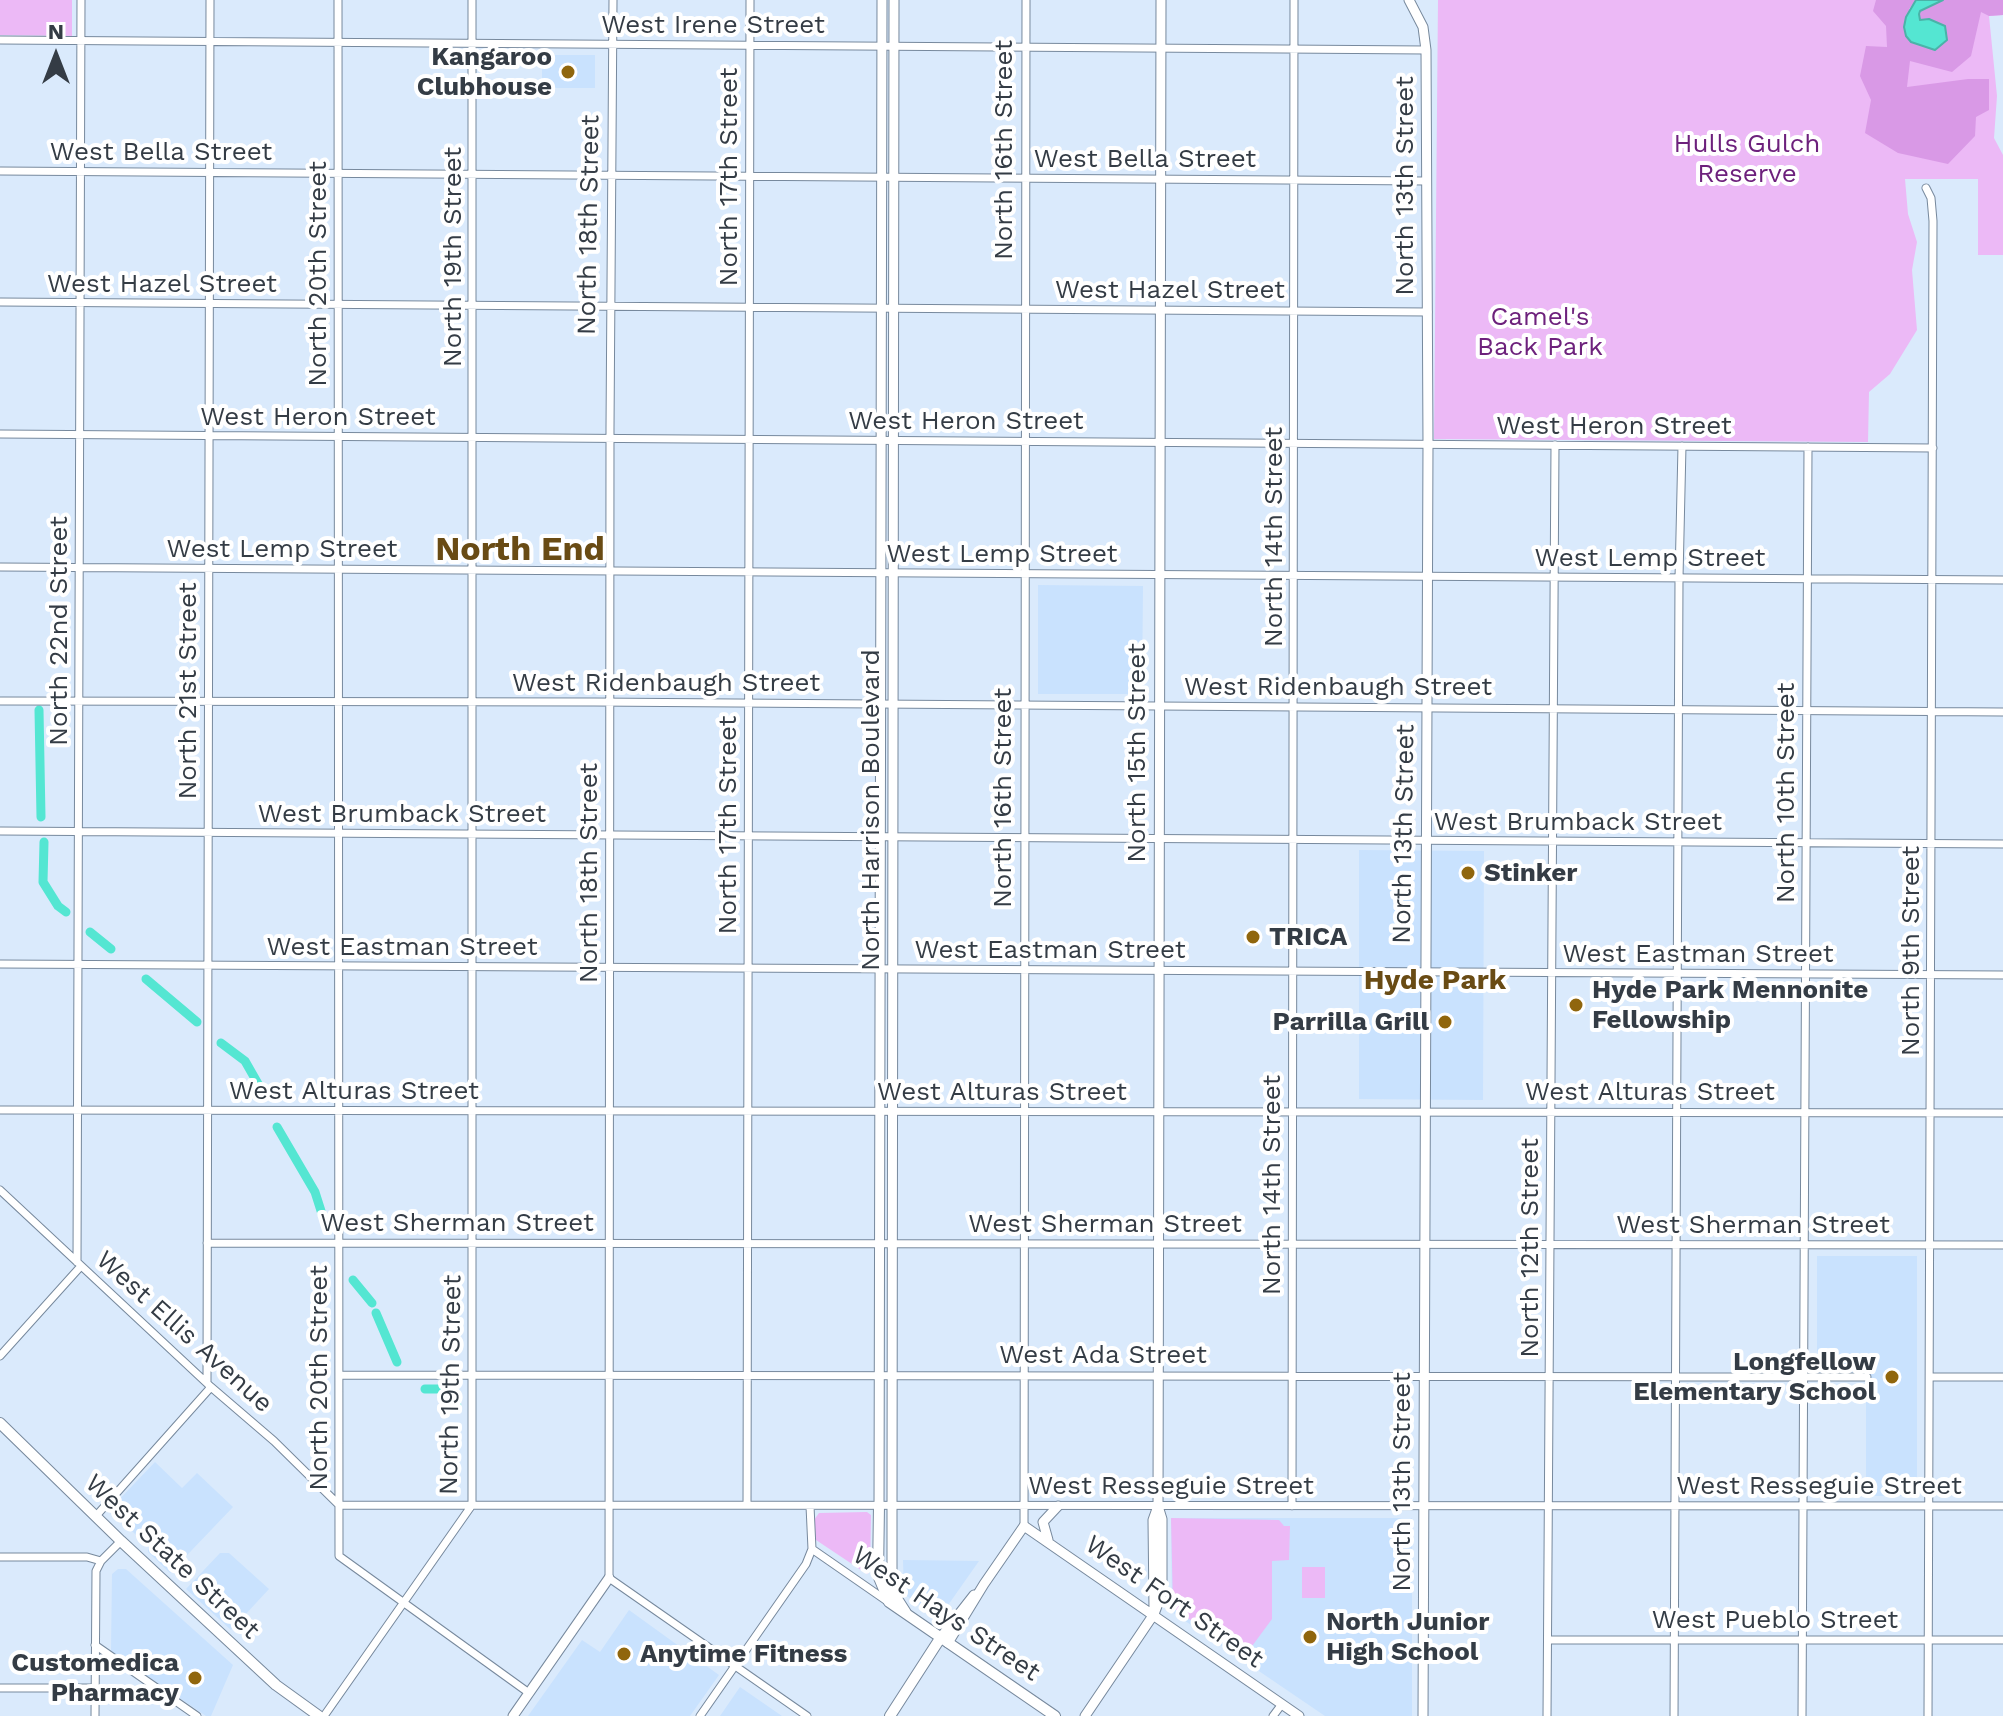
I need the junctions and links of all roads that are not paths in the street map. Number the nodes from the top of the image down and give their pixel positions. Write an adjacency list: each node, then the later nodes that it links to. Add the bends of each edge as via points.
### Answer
1 (81, 0): 14 (street, North 22nd Street)
2 (210, 0): 15 (street, North 21st Street)
3 (338, 0): 16 (street, North 20th Street)
4 (472, 0): 17 (street, North 19th Street)
5 (613, 0): 18 (street, North 18th Street)
6 (750, 0): 19 (street, North 17th Street)
7 (882, 0): 20 (street, North Harrison Boulevard)
8 (894, 0): 21 (street, North Harrison Boulevard)
9 (1026, 0): 22 (street, North 16th Street)
10 (1161, 0): 23 (street, North 15th Street)
11 (1294, 0): 24 (street, North 14th Street)
12 (1410, 2): 25 (street, North 13th Street, via 1423,27)
13 (0, 40): 14 (street, West Irene Street)
14 (80, 40): 15 (street, West Irene Street); 27 (street, North 22nd Street)
15 (210, 41): 16 (street, West Irene Street); 28 (street, North 21st Street)
16 (338, 42): 17 (street, West Irene Street); 29 (street, North 20th Street)
17 (472, 43): 18 (street, West Irene Street); 30 (street, North 19th Street)
18 (613, 44): 19 (street, West Irene Street); 31 (street, North 18th Street)
19 (750, 45): 20 (street, West Irene Street); 32 (street, North 17th Street)
20 (882, 46): 21 (street, West Irene Street); 33 (street, North Harrison Boulevard)
21 (894, 46): 22 (street, West Irene Street); 34 (street, North Harrison Boulevard)
22 (1026, 47): 23 (street, West Irene Street); 35 (street, North 16th Street)
23 (1162, 48): 24 (street, West Irene Street); 36 (street, North 15th Street)
24 (1294, 49): 25 (street, West Irene Street); 37 (street, North 14th Street)
25 (1426, 50): 38 (street, North 13th Street)
26 (0, 171): 27 (street, West Bella Street)
27 (80, 172): 28 (street, West Bella Street); 41 (street, North 22nd Street)
28 (209, 172): 29 (street, West Bella Street); 42 (street, North 21st Street)
29 (338, 173): 30 (street, West Bella Street); 43 (street, North 20th Street)
30 (473, 174): 31 (street, West Bella Street); 44 (street, North 19th Street)
31 (611, 175): 32 (street, West Bella Street); 45 (street, North 18th Street)
32 (749, 176): 33 (street, West Bella Street); 46 (street, North 17th Street)
33 (882, 177): 34 (street, West Bella Street); 47 (street, North Harrison Boulevard)
34 (895, 177): 35 (street, West Bella Street); 48 (street, North Harrison Boulevard)
35 (1025, 178): 36 (street, West Bella Street); 49 (street, North 16th Street)
36 (1161, 179): 37 (street, West Bella Street); 50 (street, North 15th Street)
37 (1294, 180): 38 (street, West Bella Street); 51 (street, North 14th Street)
38 (1426, 181): 52 (street, North 13th Street)
39 (1926, 188): 69 (street, North 9th Street, via 1933,221)
40 (0, 302): 41 (street, West Hazel Street)
41 (80, 303): 42 (street, West Hazel Street); 54 (street, North 22nd Street)
42 (209, 304): 43 (street, West Hazel Street); 55 (street, North 21st Street)
43 (338, 305): 44 (street, West Hazel Street); 56 (street, North 20th Street)
44 (473, 306): 45 (street, West Hazel Street); 57 (street, North 19th Street)
45 (610, 306): 46 (street, West Hazel Street); 58 (street, North 18th Street)
46 (749, 307): 47 (street, West Hazel Street); 59 (street, North 17th Street)
47 (881, 308): 48 (street, West Hazel Street); 60 (street, North Harrison Boulevard)
48 (895, 308): 49 (street, West Hazel Street); 61 (street, North Harrison Boulevard)
49 (1025, 309): 50 (street, West Hazel Street); 62 (street, North 16th Street)
50 (1161, 310): 51 (street, West Hazel Street); 63 (street, North 15th Street)
51 (1294, 311): 52 (street, West Hazel Street); 64 (street, North 14th Street)
52 (1428, 312): 65 (street, North 13th Street)
53 (0, 434): 54 (street, West Heron Street)
54 (80, 435): 55 (street, West Heron Street); 71 (street, North 22nd Street)
55 (209, 436): 56 (street, West Heron Street); 72 (street, North 21st Street)
56 (338, 437): 57 (street, West Heron Street); 73 (street, North 20th Street)
57 (472, 438): 58 (street, West Heron Street); 74 (street, North 19th Street)
58 (610, 439): 59 (street, West Heron Street); 75 (street, North 18th Street)
59 (750, 440): 60 (street, West Heron Street); 76 (street, North 17th Street)
60 (881, 441): 61 (street, West Heron Street); 77 (street, North Harrison Boulevard)
61 (893, 441): 62 (street, West Heron Street); 78 (street, North Harrison Boulevard)
62 (1025, 441): 63 (street, West Heron Street); 79 (street, North 16th Street)
63 (1161, 443): 64 (street, West Heron Street); 80 (street, North 15th Street)
64 (1294, 443): 65 (street, West Heron Street); 81 (street, North 14th Street)
65 (1428, 444): 66 (street, West Heron Street); 82 (street, North 13th Street)
66 (1555, 445): 67 (street, West Heron Street); 83 (street, North 12th Street)
67 (1682, 446): 68 (street, West Heron Street); 84 (street)
68 (1808, 447): 69 (street, West Heron Street); 85 (street, North 10th Street)
69 (1933, 448): 86 (street, North 9th Street)
70 (0, 567): 71 (street, West Lemp Street)
71 (79, 568): 72 (street, West Lemp Street); 89 (street, North 22nd Street)
72 (209, 568): 73 (street, West Lemp Street); 90 (street, North 21st Street)
73 (339, 569): 74 (street, West Lemp Street); 92 (street, North 20th Street)
74 (473, 570): 75 (street, West Lemp Street); 91 (street, North 19th Street)
75 (611, 571): 76 (street, West Lemp Street); 93 (street, North 18th Street)
76 (749, 572): 77 (street, West Lemp Street); 94 (street, North 17th Street)
77 (880, 573): 78 (street, West Lemp Street); 95 (street, North Harrison Boulevard)
78 (893, 573): 79 (street, West Lemp Street); 96 (street, North Harrison Boulevard)
79 (1025, 574): 80 (street, West Lemp Street); 97 (street, North 16th Street)
80 (1159, 575): 81 (street, West Lemp Street); 98 (street, North 15th Street)
81 (1294, 576): 82 (street, West Lemp Street); 99 (street, North 14th Street)
82 (1427, 577): 83 (street, West Lemp Street); 100 (street, North 13th Street)
83 (1554, 577): 84 (street, West Lemp Street); 101 (street, North 12th Street)
84 (1679, 578): 85 (street, West Lemp Street); 102 (street)
85 (1807, 579): 86 (street, West Lemp Street); 103 (street, North 10th Street)
86 (1932, 580): 87 (street, West Lemp Street); 104 (street, North 9th Street)
87 (2003, 580)
88 (0, 701): 89 (street, West Ridenbaugh Street)
89 (79, 701): 90 (street, West Ridenbaugh Street); 107 (street, North 22nd Street)
90 (208, 701): 92 (street, West Ridenbaugh Street); 108 (street, North 21st Street)
91 (473, 701): 92 (street, West Ridenbaugh Street); 93 (street, West Ridenbaugh Street); 110 (street, North 19th Street)
92 (339, 702): 109 (street, North 20th Street)
93 (611, 702): 94 (street, West Ridenbaugh Street); 111 (street, North 18th Street)
94 (748, 703): 95 (street, West Ridenbaugh Street); 112 (street, North 17th Street)
95 (881, 704): 96 (street, West Ridenbaugh Street); 113 (street, North Harrison Boulevard)
96 (893, 704): 97 (street, West Ridenbaugh Street); 114 (street, North Harrison Boulevard)
97 (1025, 705): 98 (street, West Ridenbaugh Street); 115 (street, North 16th Street)
98 (1159, 706): 99 (street, West Ridenbaugh Street); 116 (street, North 15th Street)
99 (1293, 707): 100 (street, West Ridenbaugh Street); 117 (street, North 14th Street)
100 (1427, 707): 101 (street, West Ridenbaugh Street); 118 (street, North 13th Street)
101 (1553, 709): 102 (street, West Ridenbaugh Street); 119 (street, North 12th Street)
102 (1679, 710): 103 (street, West Ridenbaugh Street); 120 (street)
103 (1806, 711): 104 (street, West Ridenbaugh Street); 121 (street, North 10th Street)
104 (1932, 711): 105 (street, West Ridenbaugh Street); 122 (street, North 9th Street)
105 (2003, 712)
106 (0, 831): 107 (street, West Brumback Street)
107 (79, 831): 108 (street, West Brumback Street); 125 (street, North 22nd Street)
108 (208, 832): 109 (street, West Brumback Street); 126 (street, North 21st Street)
109 (339, 833): 110 (street, West Brumback Street); 127 (street, North 20th Street)
110 (473, 834): 111 (street, West Brumback Street); 128 (street, North 19th Street)
111 (610, 835): 112 (street, West Brumback Street); 129 (street, North 18th Street)
112 (748, 836): 113 (street, West Brumback Street); 130 (street, North 17th Street)
113 (880, 837): 114 (street, West Brumback Street); 131 (street, North Harrison Boulevard)
114 (892, 837): 115 (street, West Brumback Street); 132 (street, North Harrison Boulevard)
115 (1025, 838): 116 (street, West Brumback Street); 133 (street, North 16th Street)
116 (1159, 839): 117 (street, West Brumback Street); 134 (street, North 15th Street)
117 (1293, 840): 118 (street, West Brumback Street); 135 (street, North 14th Street)
118 (1426, 841): 119 (street, West Brumback Street); 136 (street, North 13th Street)
119 (1552, 842): 120 (street, West Brumback Street); 137 (street, North 12th Street)
120 (1678, 842): 121 (street, West Brumback Street); 138 (street)
121 (1806, 843): 122 (street, West Brumback Street); 139 (street, North 10th Street)
122 (1931, 844): 123 (street, West Brumback Street); 140 (street, North 9th Street)
123 (2003, 844)
124 (0, 964): 125 (street, West Eastman Street)
125 (78, 965): 126 (street, West Eastman Street); 143 (street, North 22nd Street)
126 (208, 966): 127 (street, West Eastman Street); 144 (street, North 21st Street)
127 (339, 966): 128 (street, West Eastman Street); 145 (street, North 20th Street)
128 (473, 967): 129 (street, West Eastman Street); 146 (street, North 19th Street)
129 (610, 968): 130 (street, West Eastman Street); 147 (street, North 18th Street)
130 (748, 969): 131 (street, West Eastman Street); 148 (street, North 17th Street)
131 (879, 969): 132 (street, West Eastman Street); 149 (street, North Harrison Boulevard)
132 (892, 969): 133 (street, West Eastman Street); 151 (street, North Harrison Boulevard)
133 (1024, 970): 134 (street, West Eastman Street); 150 (street, North 16th Street)
134 (1159, 971): 135 (street, West Eastman Street); 152 (street, North 15th Street)
135 (1293, 971): 136 (street, West Eastman Street); 153 (street, North 14th Street)
136 (1424, 971): 137 (street, West Eastman Street); 154 (street, North 13th Street)
137 (1552, 973): 138 (street, West Eastman Street); 155 (street, North 12th Street)
138 (1677, 974): 139 (street, West Eastman Street); 156 (street)
139 (1805, 974): 140 (street, West Eastman Street); 157 (street, North 10th Street)
140 (1931, 975): 141 (street, West Eastman Street); 158 (street, North 9th Street)
141 (2003, 975)
142 (0, 1110): 143 (street, West Alturas Street)
143 (78, 1110): 144 (street, West Alturas Street); 177 (street, North 22nd Street)
144 (207, 1110): 145 (street, West Alturas Street); 161 (street, North 21st Street)
145 (339, 1111): 146 (street, West Alturas Street); 162 (street, North 20th Street)
146 (472, 1111): 147 (street, West Alturas Street); 163 (street, North 19th Street)
147 (610, 1111): 148 (street, West Alturas Street); 164 (street, North 18th Street)
148 (748, 1111): 149 (street, West Alturas Street); 165 (street, North 17th Street)
149 (880, 1111): 151 (street, West Alturas Street); 166 (street, North Harrison Boulevard)
150 (1024, 1111): 151 (street, West Alturas Street); 152 (street, West Alturas Street); 168 (street, North 16th Street)
151 (892, 1112): 167 (street, North Harrison Boulevard)
152 (1158, 1112): 153 (street, West Alturas Street); 169 (street, North 15th Street)
153 (1292, 1112): 154 (street, West Alturas Street); 170 (street, North 14th Street)
154 (1425, 1112): 155 (street, West Alturas Street); 171 (street, North 13th Street)
155 (1551, 1112): 156 (street, West Alturas Street); 172 (street, North 12th Street)
156 (1676, 1112): 157 (street, West Alturas Street); 173 (street)
157 (1804, 1113): 158 (street, West Alturas Street); 174 (street, North 10th Street)
158 (1930, 1113): 159 (street, West Alturas Street); 175 (street, North 9th Street)
159 (2003, 1113)
160 (0, 1190): 177 (street, West Ellis Avenue)
161 (207, 1243): 162 (street, West Sherman Street); 195 (street, North 21st Street)
162 (339, 1243): 163 (street, West Sherman Street); 179 (street, North 20th Street)
163 (472, 1243): 164 (street, West Sherman Street); 180 (street, North 19th Street)
164 (610, 1243): 165 (street, West Sherman Street); 181 (street, North 18th Street)
165 (748, 1243): 166 (street, West Sherman Street); 182 (street, North 17th Street)
166 (880, 1243): 167 (street, West Sherman Street); 183 (street, North Harrison Boulevard)
167 (892, 1243): 168 (street, West Sherman Street); 184 (street, North Harrison Boulevard)
168 (1024, 1244): 169 (street, West Sherman Street); 185 (street, North 16th Street)
169 (1158, 1244): 170 (street, West Sherman Street); 186 (street, North 15th Street)
170 (1292, 1244): 171 (street, West Sherman Street); 187 (street, North 14th Street)
171 (1425, 1244): 172 (street, West Sherman Street); 188 (street, North 13th Street)
172 (1550, 1244): 173 (street, West Sherman Street); 189 (street, North 12th Street)
173 (1675, 1245): 174 (street, West Sherman Street); 190 (street)
174 (1804, 1245): 175 (street, West Sherman Street); 191 (street, North 10th Street)
175 (1930, 1245): 176 (street, West Sherman Street); 193 (street, North 9th Street)
176 (2003, 1245)
177 (79, 1264): 178 (street); 195 (street, West Ellis Avenue)
178 (0, 1356)
179 (339, 1375): 180 (street, West Ada Street); 197 (street, North 20th Street)
180 (472, 1375): 181 (street, West Ada Street); 198 (street, North 19th Street)
181 (610, 1375): 182 (street, West Ada Street); 199 (street, North 18th Street)
182 (748, 1375): 183 (street, West Ada Street); 200 (street, North 17th Street)
183 (879, 1375): 184 (street, West Ada Street); 201 (street, North Harrison Boulevard)
184 (892, 1375): 185 (street, West Ada Street); 202 (street, North Harrison Boulevard)
185 (1024, 1375): 186 (street, West Ada Street); 204 (street, North 16th Street)
186 (1158, 1375): 187 (street, West Ada Street); 206 (street, North 15th Street)
187 (1292, 1375): 188 (street, West Ada Street); 207 (street, North 14th Street)
188 (1424, 1376): 189 (street, West Ada Street); 208 (street, North 13th Street)
189 (1549, 1376): 190 (street, West Ada Street); 209 (street, North 12th Street)
190 (1675, 1376): 191 (street, West Ada Street); 210 (street)
191 (1803, 1376): 192 (street, West Ada Street); 211 (street, North 10th Street)
192 (1867, 1377)
193 (1930, 1377): 194 (street); 212 (street, North 9th Street)
194 (2003, 1377)
195 (209, 1385): 197 (street, West Ellis Avenue); 214 (street)
196 (0, 1423): 214 (main road, West State Street)
197 (339, 1505): 198 (street, West Resseguie Street); 222 (street, North 20th Street, via 339,1556)
198 (472, 1505): 199 (street, West Resseguie Street); 222 (street, North 19th Street)
199 (610, 1505): 200 (street, West Resseguie Street); 221 (street, North 18th Street)
200 (747, 1505): 203 (street, West Resseguie Street)
201 (879, 1505): 202 (street, West Resseguie Street); 203 (street, West Resseguie Street); 223 (main road, North Harrison Boulevard, via 878,1575)
202 (892, 1505): 204 (street, West Resseguie Street); 225 (street, North Harrison Boulevard, via 892,1590)
203 (810, 1506): 218 (street)
204 (1023, 1506): 205 (street, West Resseguie Street); 215 (street, North 16th Street)
205 (1058, 1506): 206 (street, West Resseguie Street); 217 (street, via 1043,1522)
206 (1158, 1506): 207 (street, West Resseguie Street); 224 (street, North 15th Street, via 1153,1520)
207 (1292, 1506): 208 (street, West Resseguie Street)
208 (1424, 1506): 209 (street, West Resseguie Street); 249 (street, North 13th Street)
209 (1548, 1506): 210 (street, West Resseguie Street); 227 (street, North 12th Street)
210 (1675, 1506): 211 (street, West Resseguie Street); 228 (street)
211 (1803, 1506): 212 (street, West Resseguie Street); 229 (street, North 10th Street)
212 (1929, 1506): 213 (street, West Resseguie Street); 230 (street, North 9th Street)
213 (2003, 1506)
214 (96, 1516): 216 (main road, West State Street)
215 (1024, 1526): 217 (street, West Fort Street); 226 (street)
216 (121, 1541): 220 (street); 240 (main road, West State Street, via 276,1685)
217 (1050, 1543): 224 (street, West Fort Street)
218 (812, 1549): 223 (street, West Hays Street); 233 (street)
219 (0, 1557): 220 (street)
220 (101, 1561): 232 (street, via 96,1571)
221 (609, 1578): 233 (street); 236 (street)
222 (404, 1602): 236 (street); 240 (street, North 19th Street)
223 (889, 1602): 225 (main road, West Hays Street)
224 (1154, 1614): 237 (street, West Fort Street); 246 (street)
225 (908, 1615): 226 (main road, West Hays Street)
226 (944, 1640): 244 (main road, via 941,1652 927,1661); 245 (main road, West Hays Street)
227 (1548, 1640): 228 (street, West Pueblo Street); 250 (street, North 12th Street)
228 (1675, 1640): 229 (street, West Pueblo Street); 251 (street)
229 (1802, 1640): 230 (street, West Pueblo Street); 252 (street, North 10th Street)
230 (1929, 1640): 231 (street, West Pueblo Street); 253 (street, North 9th Street)
231 (2003, 1640)
232 (95, 1645): 235 (street); 239 (street)
233 (735, 1666): 242 (street); 243 (street)
234 (0, 1688): 235 (street)
235 (95, 1688): 238 (street)
236 (529, 1693): 241 (street)
237 (1282, 1704): 247 (street); 248 (street, West Fort Street)
238 (95, 1716)
239 (197, 1716)
240 (321, 1716)
241 (513, 1716)
242 (700, 1716)
243 (807, 1716)
244 (890, 1716)
245 (1055, 1716)
246 (1085, 1716)
247 (1273, 1716)
248 (1299, 1716)
249 (1423, 1716)
250 (1547, 1716)
251 (1674, 1716)
252 (1802, 1716)
253 (1928, 1716)

